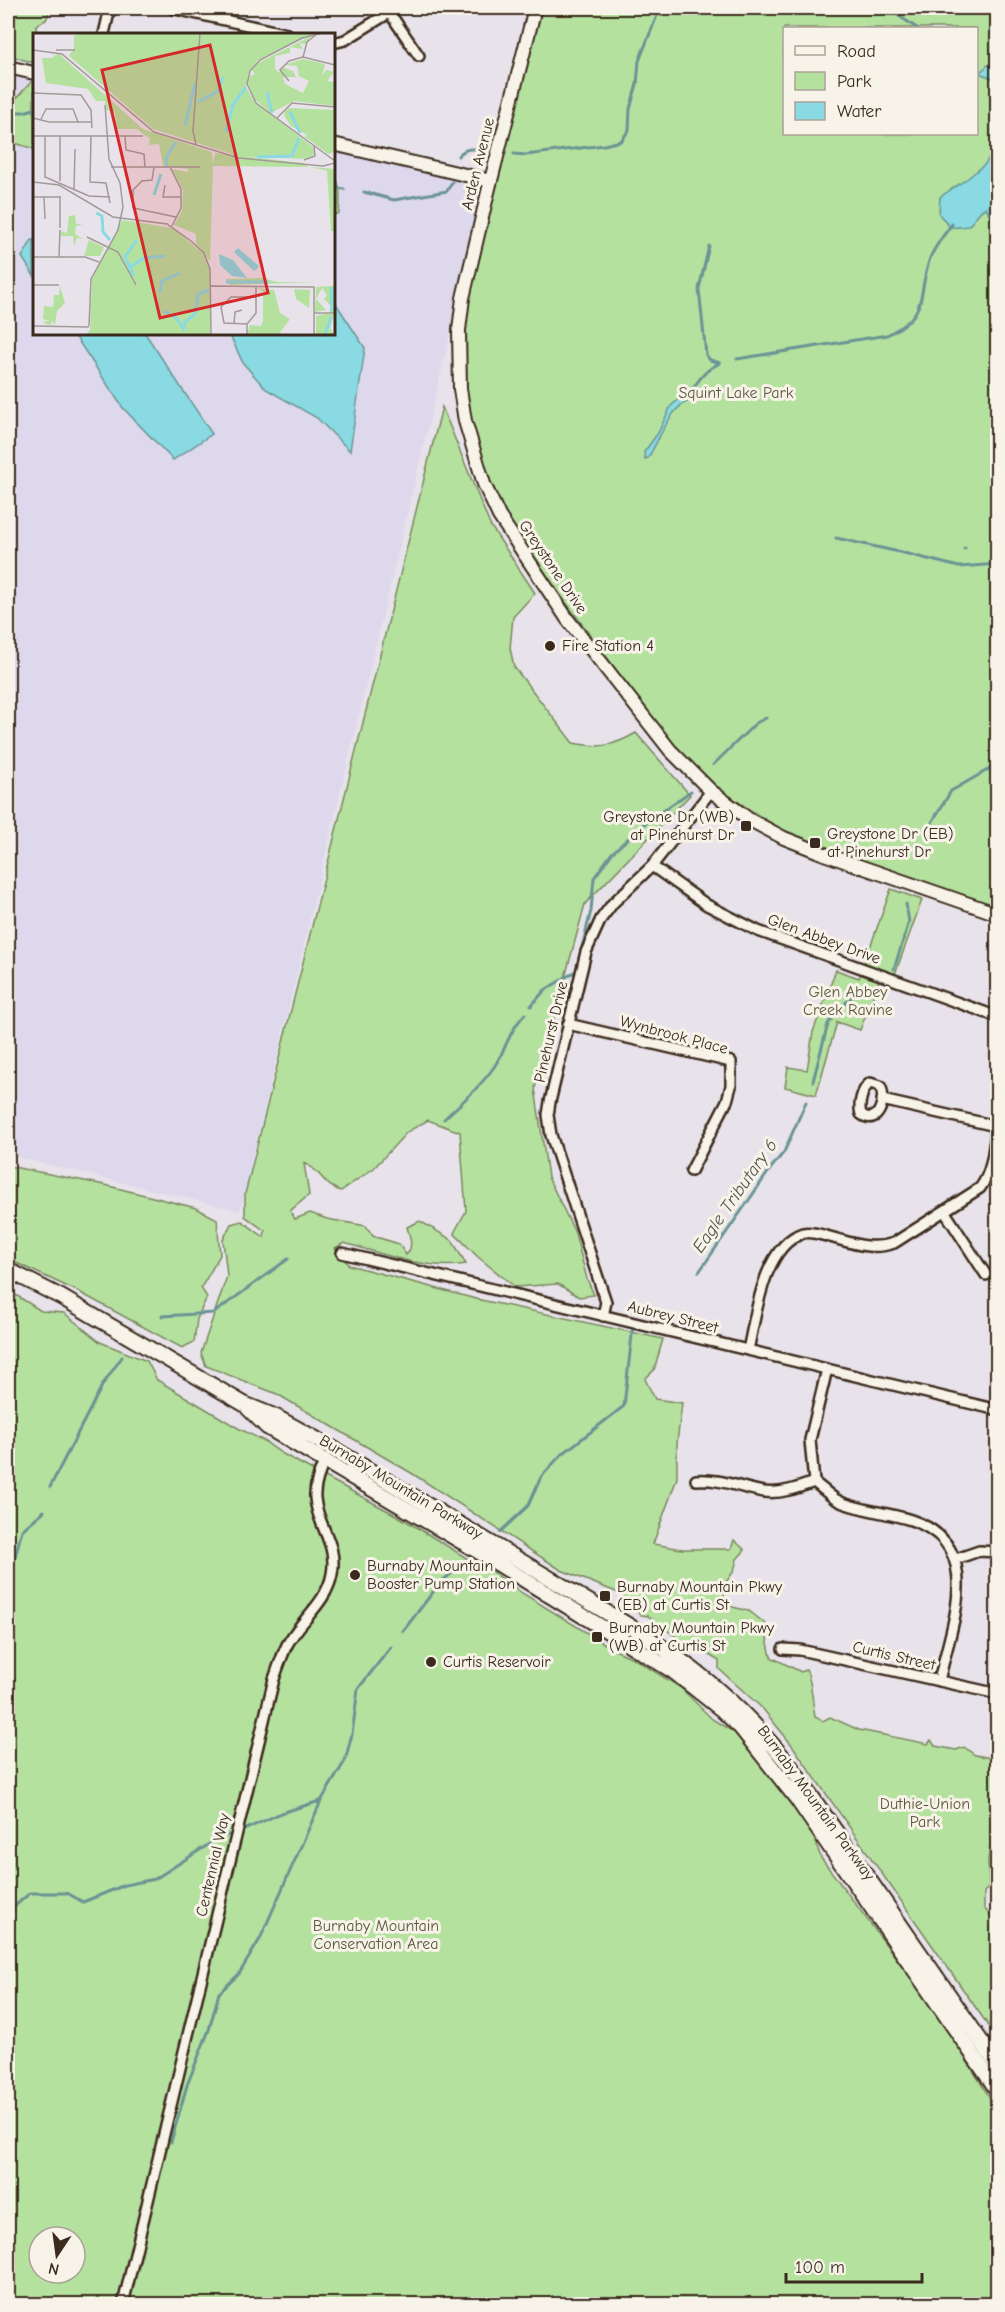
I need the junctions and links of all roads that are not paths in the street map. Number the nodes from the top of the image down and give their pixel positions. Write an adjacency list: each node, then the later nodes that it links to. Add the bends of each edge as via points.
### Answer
1 (110, 8): 5 (street)
2 (171, 8): 6 (street)
3 (535, 8): 12 (street, Arden Avenue)
4 (393, 10): 7 (street); 8 (street)
5 (104, 33)
6 (283, 33)
7 (334, 43)
8 (419, 56)
9 (8, 67): 10 (street)
10 (33, 73)
11 (334, 144): 12 (street)
12 (491, 181): 13 (street, Arden Avenue)
13 (459, 330): 14 (street, Greystone Drive, via 465,421 484,484 499,516 568,620 670,750)
14 (711, 791): 15 (street, Pinehurst Drive); 16 (street, Greystone Drive, via 750,820 784,838)
15 (652, 866): 17 (street, Glen Abbey Drive, via 707,904 758,931); 18 (street, Pinehurst Drive, via 613,903 596,927)
16 (998, 914)
17 (998, 1017)
18 (568, 1024): 21 (street, Wynbrook Place, via 731,1062 727,1101); 26 (street, Pinehurst Drive, via 550,1102 549,1125 606,1302)
19 (882, 1100): 20 (street)
20 (997, 1123): 22 (street, via 987,1179)
21 (691, 1171)
22 (945, 1212): 25 (street); 27 (street, via 881,1247 805,1233 788,1241 768,1268)
23 (342, 1253): 26 (street, Aubrey Street)
24 (8, 1270): 29 (main road, Burnaby Mountain Parkway)
25 (986, 1275)
26 (603, 1316): 27 (street, Aubrey Street)
27 (748, 1350): 28 (street, Aubrey Street)
28 (827, 1369): 30 (street, Aubrey Street); 34 (street, via 810,1440)
29 (244, 1404): 31 (main road, Burnaby Mountain Parkway); 32 (main road, Burnaby Mountain Parkway, via 267,1427)
30 (998, 1410)
31 (332, 1448): 32 (street, Centennial Way); 40 (main road, Burnaby Mountain Parkway, via 648,1638 693,1668 741,1709 791,1767)
32 (325, 1461): 41 (main road, Burnaby Mountain Parkway, via 647,1653 721,1709 770,1762 797,1799); 42 (street, Centennial Way, via 315,1495 331,1545 332,1576 321,1599 288,1644 274,1679)
33 (696, 1480): 34 (street, via 712,1479 766,1492 786,1492)
34 (814, 1482): 36 (street, via 843,1503 927,1527 942,1539)
35 (998, 1552): 36 (street, via 979,1551)
36 (956, 1559): 38 (street, via 959,1592)
37 (783, 1649): 38 (street, Curtis Street)
38 (939, 1681): 39 (street, Curtis Street)
39 (998, 1694)
40 (998, 2066)
41 (998, 2091)
42 (123, 2304)

